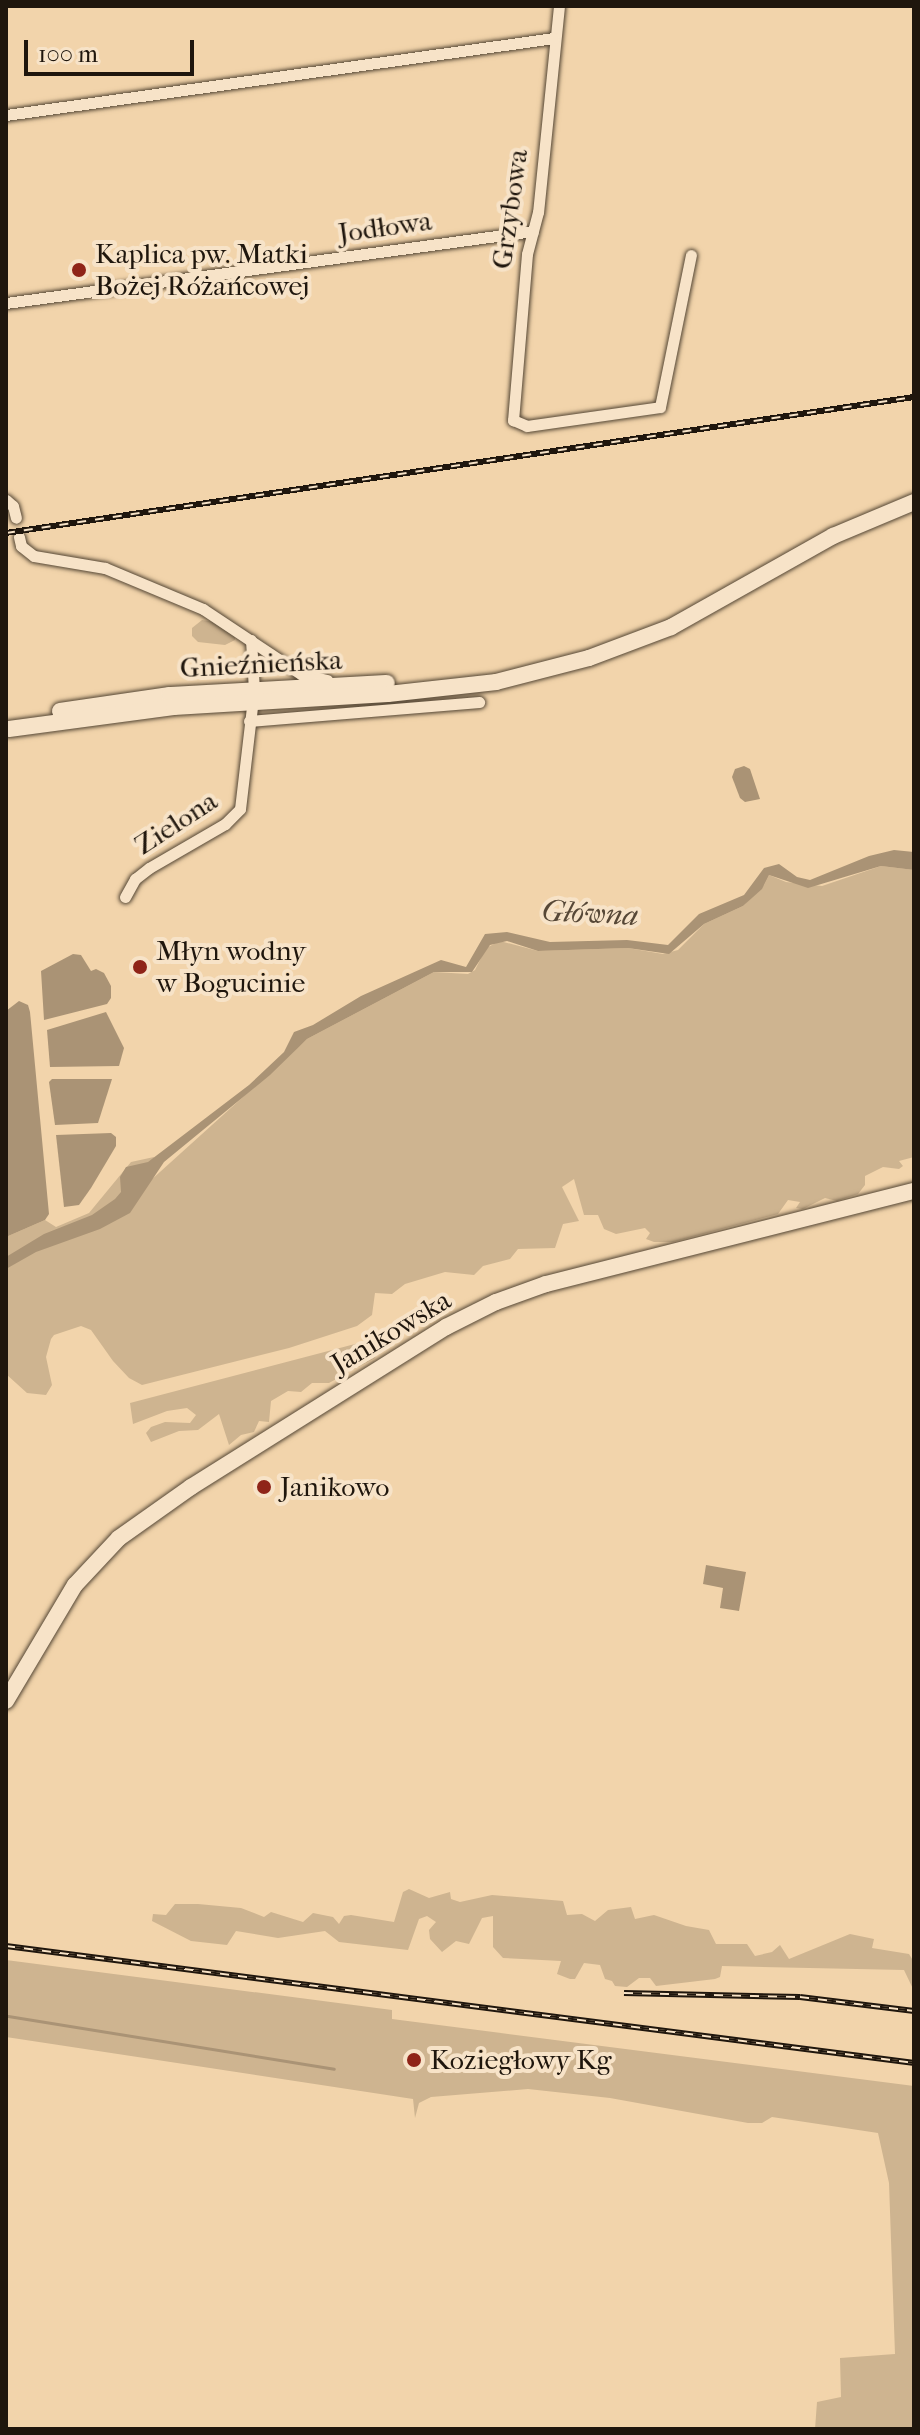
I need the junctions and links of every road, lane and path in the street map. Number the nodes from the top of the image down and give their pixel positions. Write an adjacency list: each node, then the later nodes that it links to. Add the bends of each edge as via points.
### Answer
1 (559, 6): 2 (street, Grzybowa)
2 (554, 38): 3 (street); 4 (street, Grzybowa)
3 (6, 115)
4 (533, 231): 5 (street, Grzybowa, via 513,420 527,426 660,407); 6 (street, Jodłowa)
5 (691, 255)
6 (6, 303)
7 (6, 500): 9 (street)
8 (914, 502): 12 (main road, Gnieźnieńska, via 833,536 671,627 589,658)
9 (16, 518)
10 (19, 537): 11 (street, via 26,553 127,575 203,609)
11 (251, 640): 13 (street, via 308,678); 14 (street, Zielona)
12 (521, 675): 13 (main road, Gnieźnieńska); 14 (main road, Gnieźnieńska, via 442,689)
13 (356, 684): 14 (main road, Gnieźnieńska)
14 (253, 696): 16 (street, Zielona); 17 (main road, Gnieźnieńska, via 88,705)
15 (479, 702): 16 (street)
16 (249, 721): 18 (street, Zielona, via 240,809 225,824 149,868)
17 (7, 729)
18 (125, 897)
19 (914, 1191): 20 (main road, Janikowska, via 570,1277 496,1302 446,1327 119,1538 75,1585)
20 (6, 1701)

